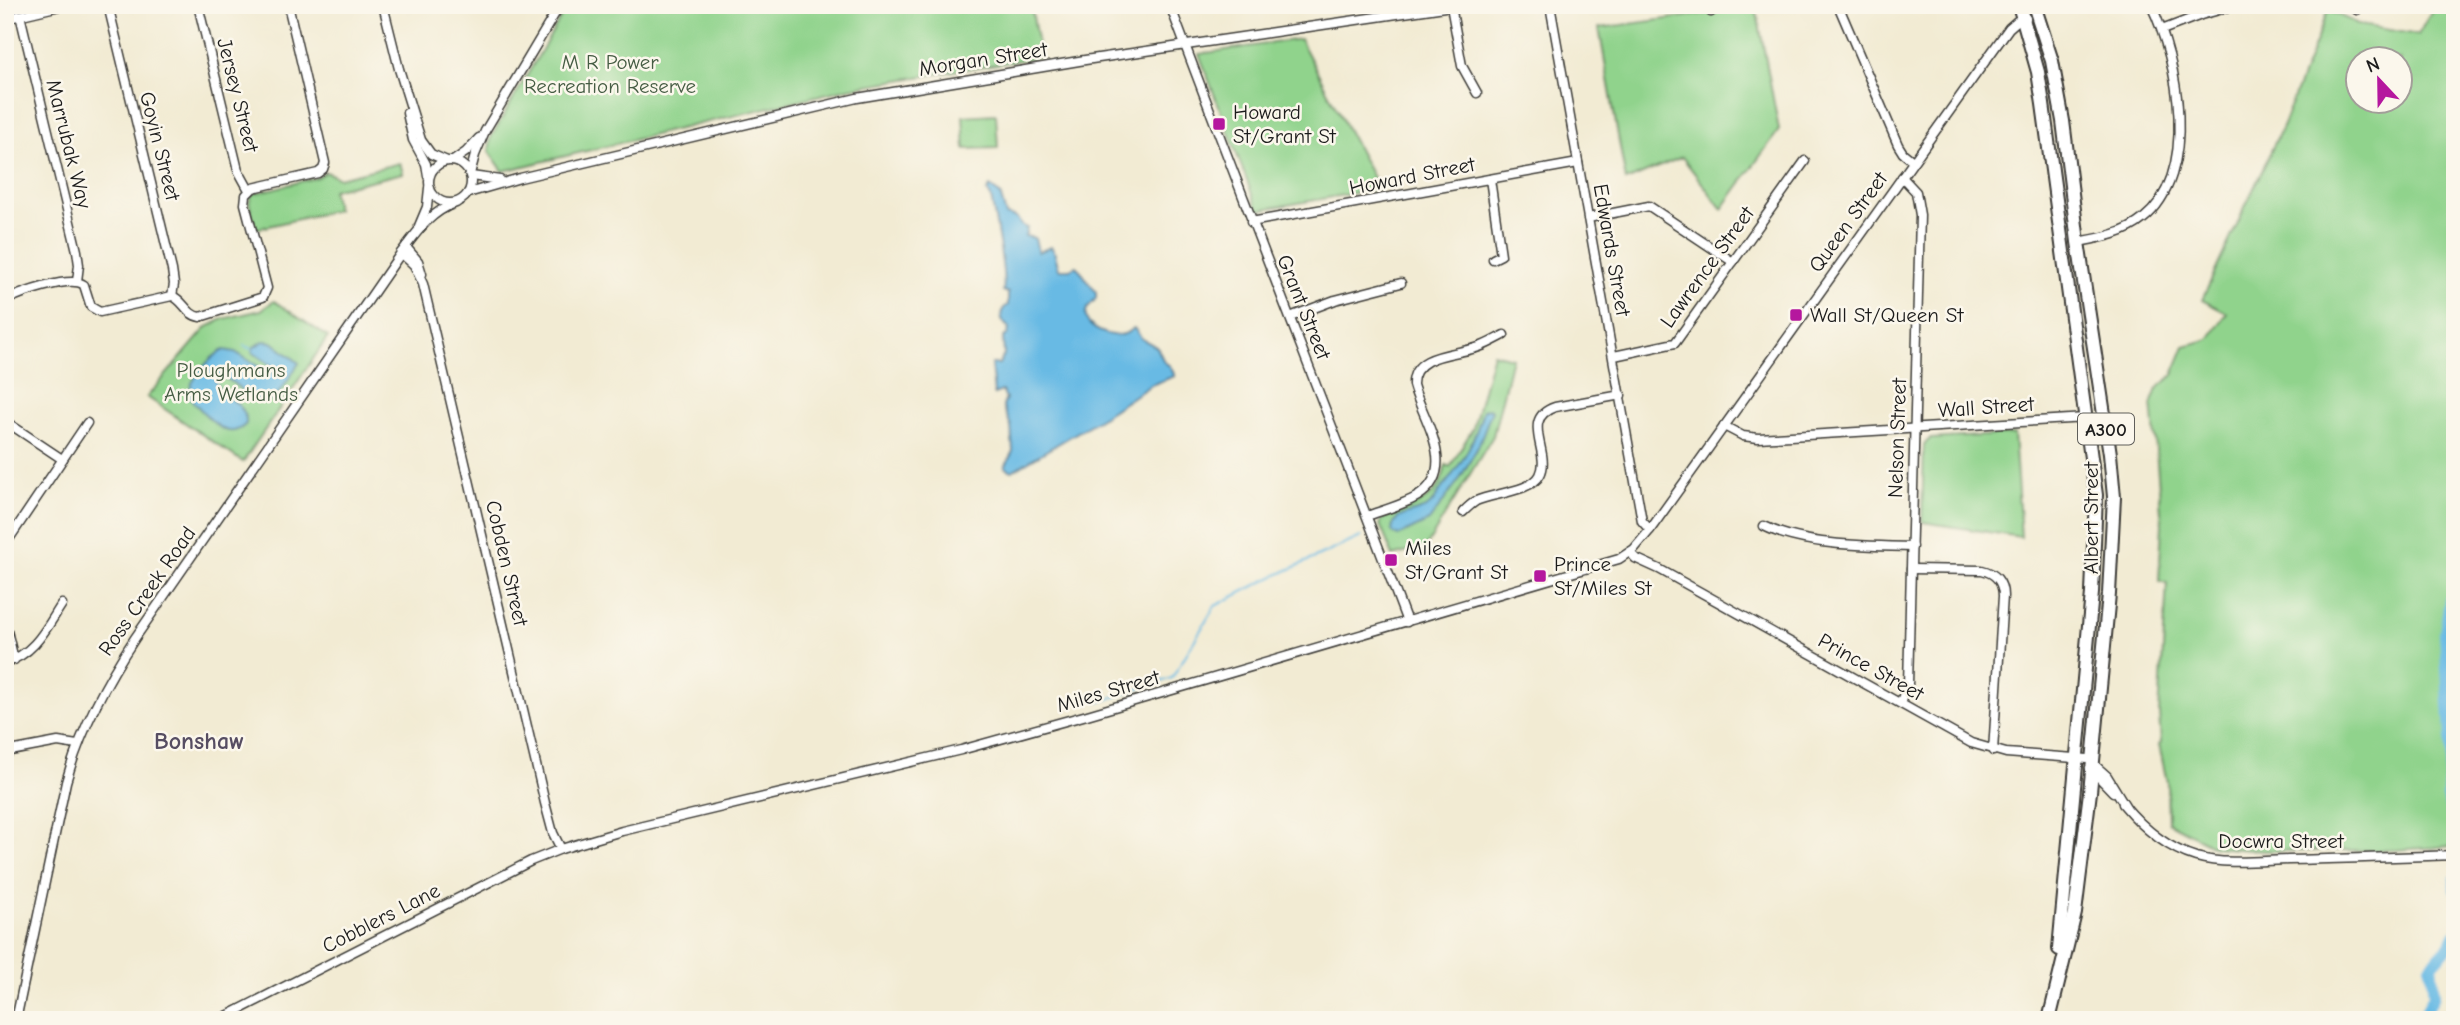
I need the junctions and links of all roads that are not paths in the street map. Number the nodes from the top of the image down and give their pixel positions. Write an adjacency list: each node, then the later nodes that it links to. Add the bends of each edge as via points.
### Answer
1 (64, 5): 15 (street)
2 (108, 5): 44 (street, Goyin Street, via 172,270)
3 (198, 5): 32 (street, Jersey Street, via 238,170)
4 (288, 5): 32 (street, via 325,164 317,173)
5 (383, 5): 20 (street)
6 (1170, 5): 19 (street, Grant Street)
7 (1550, 5): 26 (street, Edwards Street)
8 (1838, 5): 25 (street, via 1898,145)
9 (2019, 5): 17 (highway, Albert Street / A300)
10 (2151, 5): 18 (street)
11 (2237, 5): 18 (street)
12 (1454, 6): 19 (street, Morgan Street); 21 (street, via 1462,66)
13 (556, 7): 22 (street)
14 (2035, 10): 17 (street, Queen Street); 38 (highway, Albert Street / A300, via 2052,61)
15 (20, 15): 16 (street); 42 (street, Marrubak Way, via 77,250)
16 (5, 19)
17 (2023, 19): 25 (street, Queen Street, via 2009,28); 48 (highway, Albert Street / A300, via 2038,72)
18 (2162, 30): 38 (street, via 2179,111 2175,159 2165,190 2139,222 2119,233)
19 (1185, 45): 29 (street, Morgan Street, via 857,98); 36 (street, Grant Street)
20 (399, 69): 23 (street, via 421,140 431,154); 31 (street, via 411,136 427,166)
21 (1477, 93)
22 (485, 131): 23 (street, via 466,152); 27 (street)
23 (450, 161): 27 (street, via 463,165); 31 (street, via 436,166)
24 (1805, 161): 41 (street, Lawrence Street)
25 (1913, 161): 28 (street, Queen Street)
26 (1578, 163): 30 (street, Howard Street); 35 (street, Edwards Street)
27 (470, 175): 29 (street, Morgan Street, via 489,180); 33 (street)
28 (1902, 177): 55 (street, Queen Street); 56 (street, Nelson Street, via 1914,190 1920,211)
29 (520, 178): 33 (street, Morgan Street)
30 (1490, 179): 36 (street, Howard Street); 40 (street, via 1500,255)
31 (429, 184): 34 (street, via 438,200); 37 (street, via 426,212)
32 (249, 190): 44 (street, via 245,202 266,286 264,296 200,317)
33 (468, 193): 34 (street)
34 (456, 202): 37 (street)
35 (1588, 218): 41 (street, via 1649,206); 50 (street, Edwards Street)
36 (1251, 222): 46 (street, Grant Street)
37 (417, 232): 39 (street, Ross Creek Road)
38 (2078, 242): 47 (highway, Albert Street / A300)
39 (403, 250): 73 (street, Ross Creek Road, via 123,656); 81 (street, Cobden Street, via 420,264 545,803)
40 (1493, 259)
41 (1733, 261): 50 (street, Lawrence Street, via 1674,344)
42 (78, 281): 44 (street, via 85,287 91,307 100,312); 45 (street)
43 (1401, 283): 46 (street)
44 (172, 296)
45 (5, 301)
46 (1290, 317): 60 (street, Grant Street)
47 (2089, 317): 48 (highway); 77 (highway, Albert Street / A300, via 2110,454 2115,525)
48 (2073, 319): 52 (highway, Albert Street / A300)
49 (1504, 335): 60 (street, via 1418,368 1413,385 1436,443 1434,474 1418,496)
50 (1614, 356): 51 (street, Edwards Street)
51 (1621, 395): 58 (street, Edwards Street); 59 (street, via 1547,411 1538,426 1543,464 1539,477 1530,485 1476,501)
52 (2086, 418): 56 (street, Wall Street); 76 (highway, Albert Street / A300, via 2096,524)
53 (5, 421): 57 (street)
54 (87, 423): 57 (street)
55 (1724, 426): 56 (street, Wall Street, via 1753,438); 61 (street, Queen Street)
56 (1915, 429): 65 (street, Nelson Street)
57 (62, 459): 64 (street)
58 (1640, 502): 61 (street); 63 (street, Edwards Street, via 1643,524)
59 (1463, 512)
60 (1367, 516): 70 (street, Grant Street)
61 (1656, 521): 63 (street, Queen Street)
62 (1765, 526): 65 (street, via 1784,535 1844,544)
63 (1650, 530): 66 (street, Miles Street)
64 (5, 545)
65 (1912, 547): 67 (street, Nelson Street)
66 (1632, 550): 70 (street, Miles Street, via 1602,565); 72 (street, Prince Street, via 1635,558)
67 (1911, 569): 72 (street, Nelson Street, via 1908,685); 74 (street, via 1985,571 2000,582 2003,596)
68 (62, 604): 71 (street, via 32,648)
69 (5, 622): 71 (street)
70 (1407, 622): 81 (street, Miles Street, via 961,750)
71 (10, 661)
72 (1900, 703): 74 (street, Prince Street, via 1962,739)
73 (78, 743): 75 (street, via 58,737); 84 (street, Ross Creek Road)
74 (1993, 751): 76 (street, Prince Street)
75 (5, 752)
76 (2078, 757): 77 (street, Prince Street); 83 (highway, Albert Street / A300)
77 (2093, 766): 78 (street, Docwra Street); 79 (highway, Albert Street / A300); 80 (street, Docwra Street, via 2108,776)
78 (2107, 785): 79 (street); 80 (street, Docwra Street)
79 (2091, 792): 83 (highway, Albert Street / A300, via 2075,913)
80 (2126, 807): 82 (street, Docwra Street, via 2163,842 2209,860)
81 (561, 849): 85 (street, Cobblers Lane)
82 (2455, 855)
83 (2055, 991): 86 (highway, Albert Street / A300)
84 (16, 1020)
85 (219, 1020)
86 (2049, 1020)

